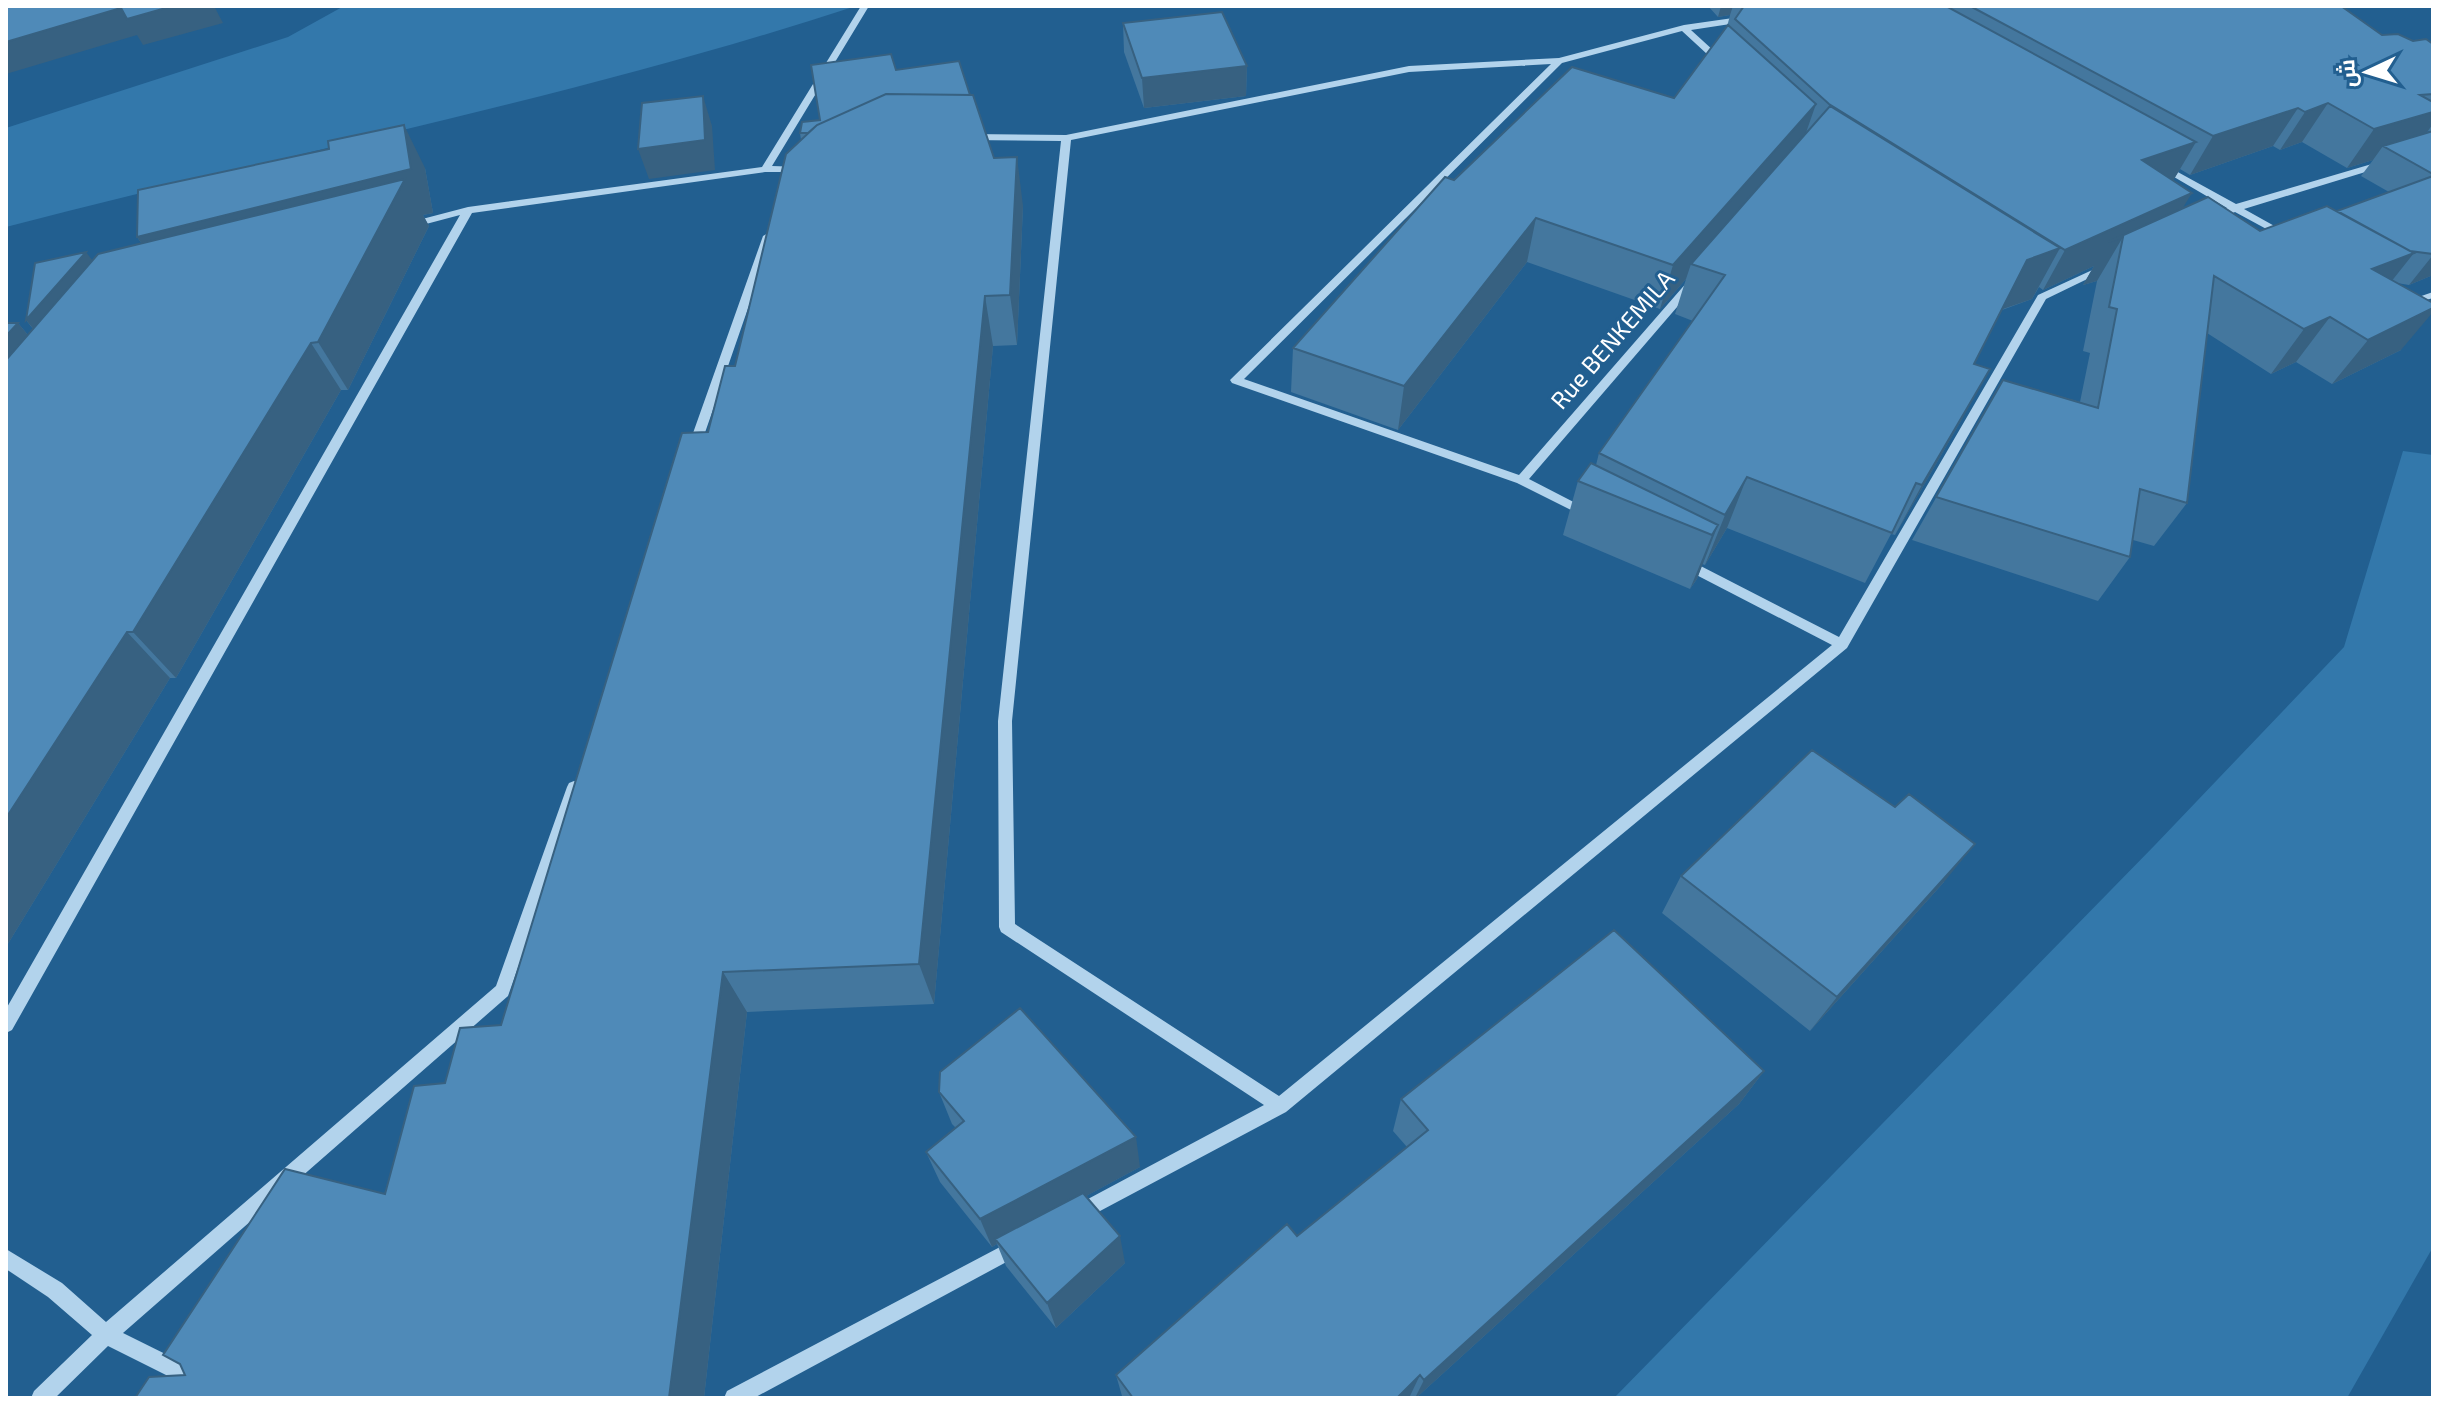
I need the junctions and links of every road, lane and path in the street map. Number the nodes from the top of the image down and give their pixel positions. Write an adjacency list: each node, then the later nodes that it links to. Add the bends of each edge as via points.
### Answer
1 (865, 6): 10 (street)
2 (1764, 17): 3 (street)
3 (1684, 28): 4 (street); 5 (street)
4 (1559, 61): 7 (street, via 1409,69); 25 (street, via 1236,380)
5 (1730, 71)
6 (956, 137): 7 (street)
7 (1066, 138): 31 (street, via 1005,721 1007,927)
8 (2398, 159): 12 (street)
9 (2152, 161): 12 (street)
10 (765, 169): 11 (street); 13 (street)
11 (810, 170)
12 (2235, 208): 15 (street); 17 (street)
13 (468, 210): 16 (street); 30 (street)
14 (774, 217): 24 (street)
15 (2208, 221)
16 (406, 226)
17 (2289, 238)
18 (2125, 259): 23 (street)
19 (1696, 278): 25 (street, Rue BENKEMILA)
20 (2029, 289): 23 (street)
21 (2398, 293): 22 (street)
22 (2433, 295)
23 (2042, 297): 28 (street)
24 (687, 468)
25 (1521, 480): 26 (street)
26 (1605, 523)
27 (1674, 558): 28 (street)
28 (1842, 644): 31 (street)
29 (582, 766): 33 (street, via 502,991)
30 (6, 1025)
31 (1280, 1106): 36 (street)
32 (6, 1258): 33 (street, via 55,1290)
33 (106, 1335): 34 (street); 35 (street)
34 (41, 1398)
35 (233, 1398)
36 (734, 1398)

